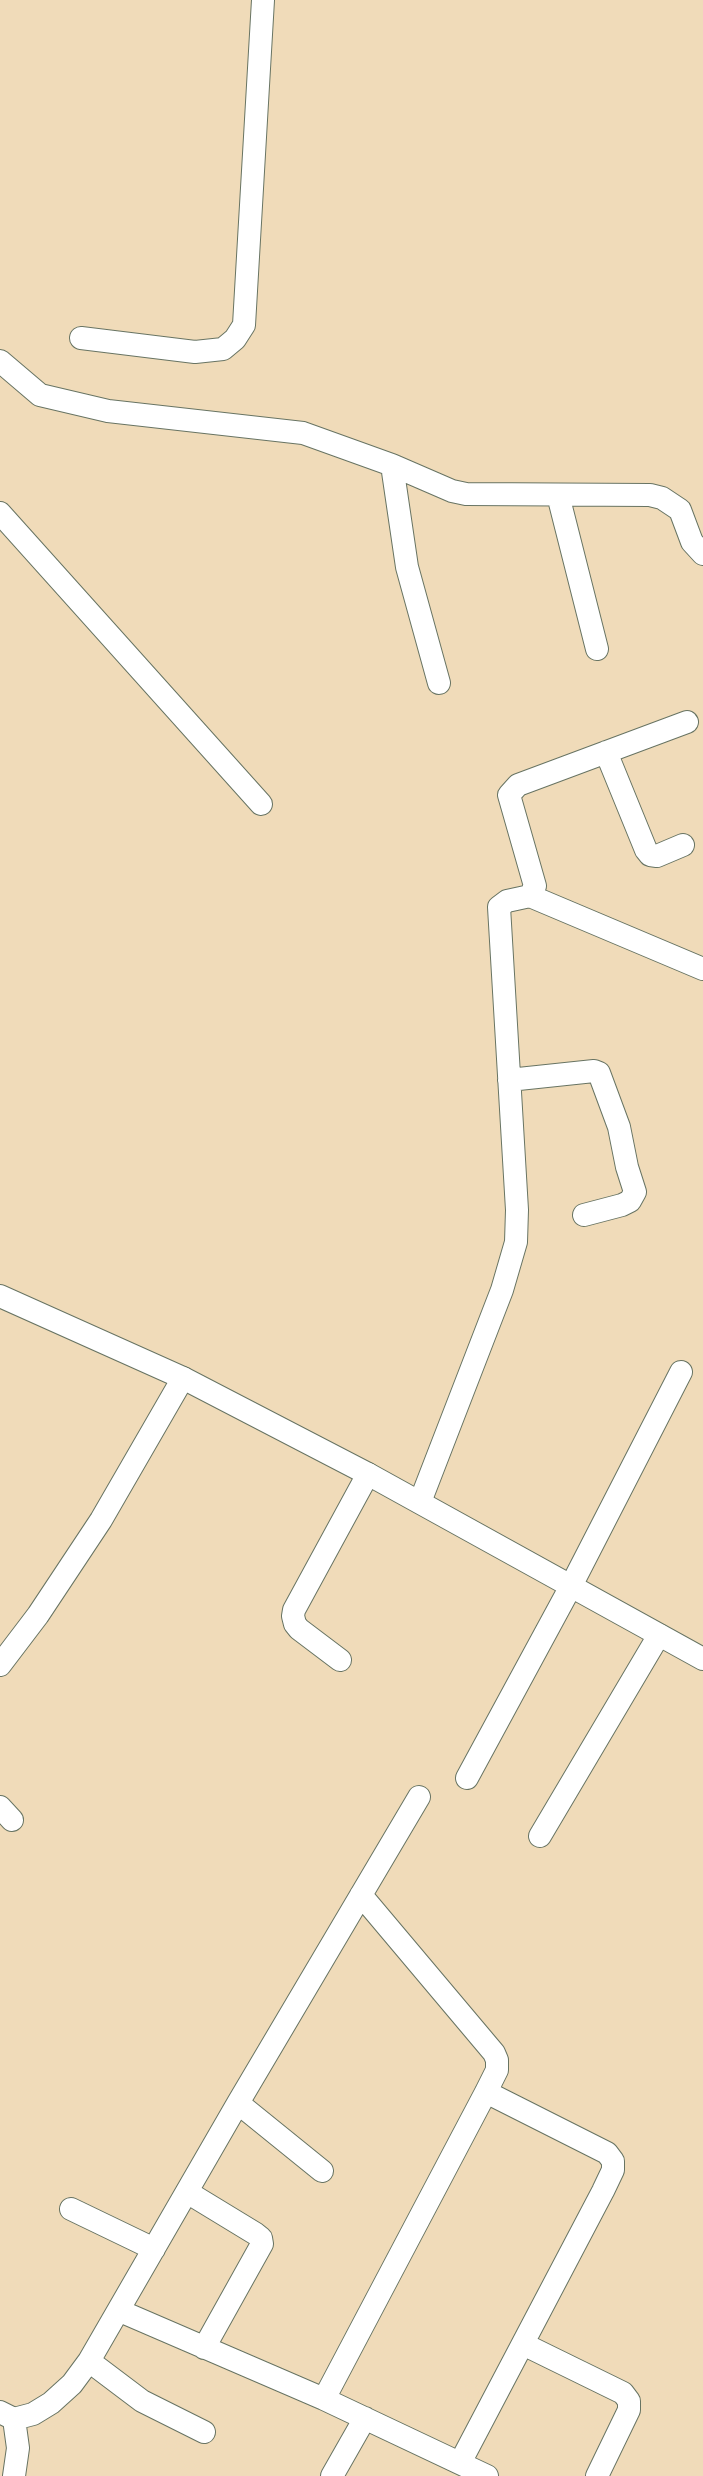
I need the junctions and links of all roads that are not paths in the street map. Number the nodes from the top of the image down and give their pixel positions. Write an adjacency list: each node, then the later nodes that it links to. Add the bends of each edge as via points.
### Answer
1 (264, 0): 2 (street, via 244,325 235,339 223,349 195,352)
2 (81, 338)
3 (0, 361): 4 (street, via 40,395 108,411 303,433)
4 (392, 465): 5 (street, via 459,493); 9 (street, via 407,567)
5 (558, 494): 7 (street, via 650,495 662,498 680,510 692,542); 8 (street)
6 (0, 513): 12 (street)
7 (703, 554)
8 (597, 649)
9 (439, 683)
10 (686, 722): 11 (street)
11 (606, 752): 13 (street, via 650,855 657,856); 14 (street, via 518,785 509,795 535,886)
12 (261, 804)
13 (683, 845)
14 (530, 896): 15 (street); 16 (street, via 507,901 499,907)
15 (703, 969)
16 (509, 1080): 17 (street, via 594,1071 599,1073 619,1127 627,1168 635,1192 630,1201 622,1206); 22 (street, via 517,1210 516,1242 502,1290)
17 (584, 1215)
18 (0, 1296): 20 (street)
19 (681, 1372): 23 (street)
20 (183, 1378): 21 (street); 27 (street, via 101,1520 38,1615)
21 (368, 1474): 22 (street); 26 (street, via 293,1616 299,1630)
22 (420, 1502): 23 (street)
23 (571, 1586): 24 (street); 28 (street)
24 (659, 1635): 25 (street); 30 (street)
25 (703, 1659)
26 (340, 1660)
27 (0, 1665)
28 (467, 1778)
29 (419, 1797): 31 (street)
30 (540, 1836)
31 (362, 1895): 32 (street, via 494,2052 497,2070); 33 (street)
32 (486, 2092): 39 (street, via 607,2153 614,2161 613,2170 603,2191); 42 (street)
33 (238, 2104): 34 (street); 35 (street)
34 (322, 2170)
35 (187, 2192): 37 (street); 40 (street, via 256,2234 261,2238 262,2244)
36 (71, 2209): 37 (street)
37 (154, 2248): 38 (street)
38 (120, 2311): 40 (street); 41 (street)
39 (523, 2344): 46 (street); 50 (street, via 623,2393 629,2401 629,2410)
40 (204, 2348): 42 (street)
41 (89, 2361): 43 (street, via 72,2384 51,2403 33,2414); 45 (street, via 142,2401)
42 (324, 2399): 44 (street)
43 (7, 2415): 47 (street, via 18,2448)
44 (364, 2418): 46 (street); 48 (street)
45 (204, 2432)
46 (460, 2463): 49 (street)
47 (14, 2476)
48 (332, 2476)
49 (487, 2476)
50 (597, 2476)

